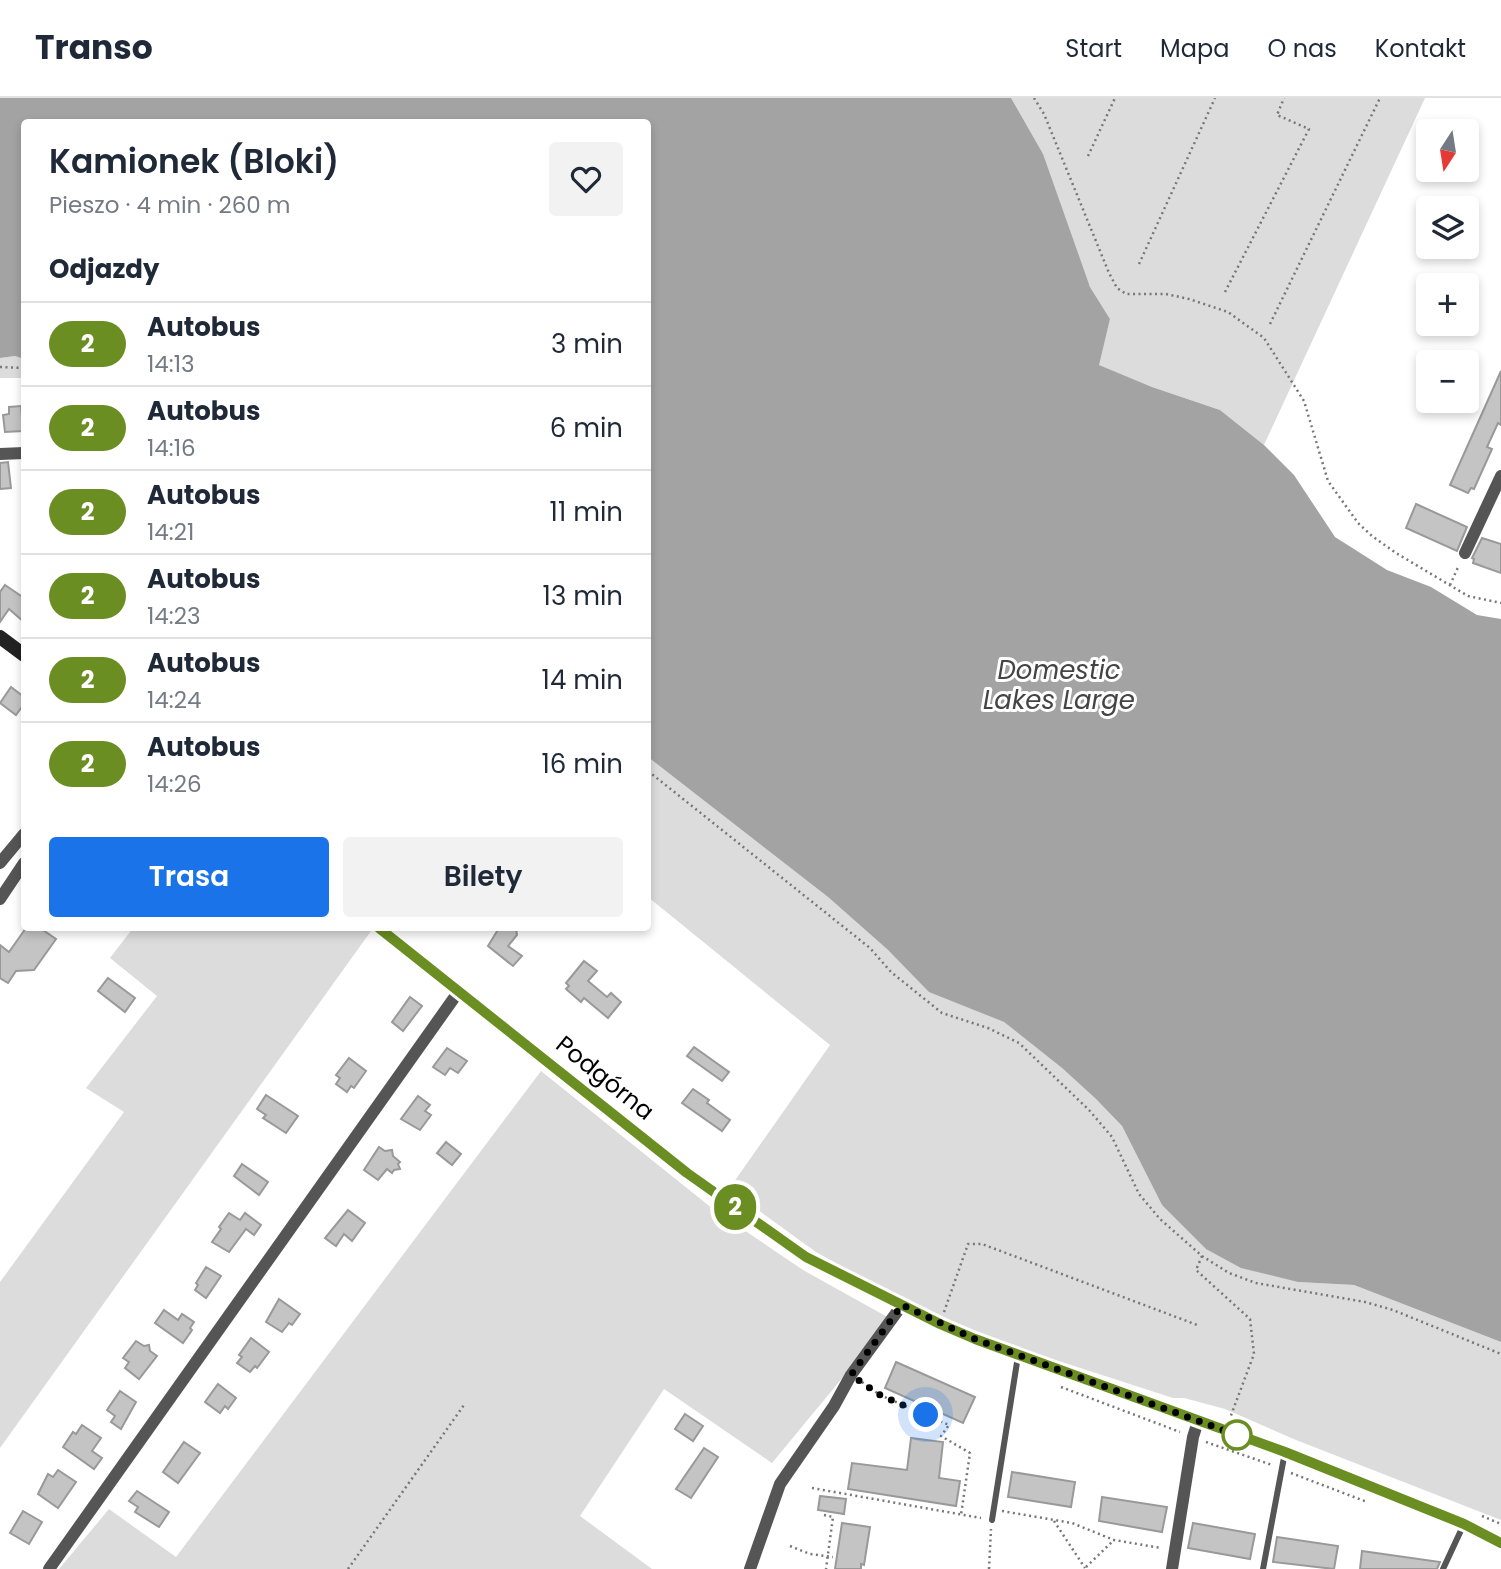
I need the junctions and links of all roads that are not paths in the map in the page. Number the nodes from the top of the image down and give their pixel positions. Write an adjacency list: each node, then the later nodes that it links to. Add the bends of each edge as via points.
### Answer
1 (21, 453): 2 (street)
2 (0, 454)
3 (1501, 476): 4 (street)
4 (1465, 553)
5 (0, 637): 6 (street)
6 (21, 653)
7 (21, 838): 8 (street)
8 (0, 863)
9 (21, 868): 10 (street)
10 (0, 899)
11 (383, 931): 12 (street, Podgórna)
12 (459, 991): 13 (street, Podgórna, via 687,1173 806,1257); 20 (street)
13 (902, 1305): 14 (street, Podgórna); 21 (street, via 780,1484)
14 (1018, 1355): 15 (street, Podgórna); 17 (lane)
15 (1198, 1421): 16 (street, Podgórna); 22 (street)
16 (1285, 1452): 18 (street, Podgórna); 23 (lane)
17 (992, 1520)
18 (1464, 1524): 19 (street, Podgórna); 24 (lane)
19 (1501, 1543)
20 (49, 1569)
21 (750, 1569)
22 (1172, 1569)
23 (1263, 1569)
24 (1443, 1569)

